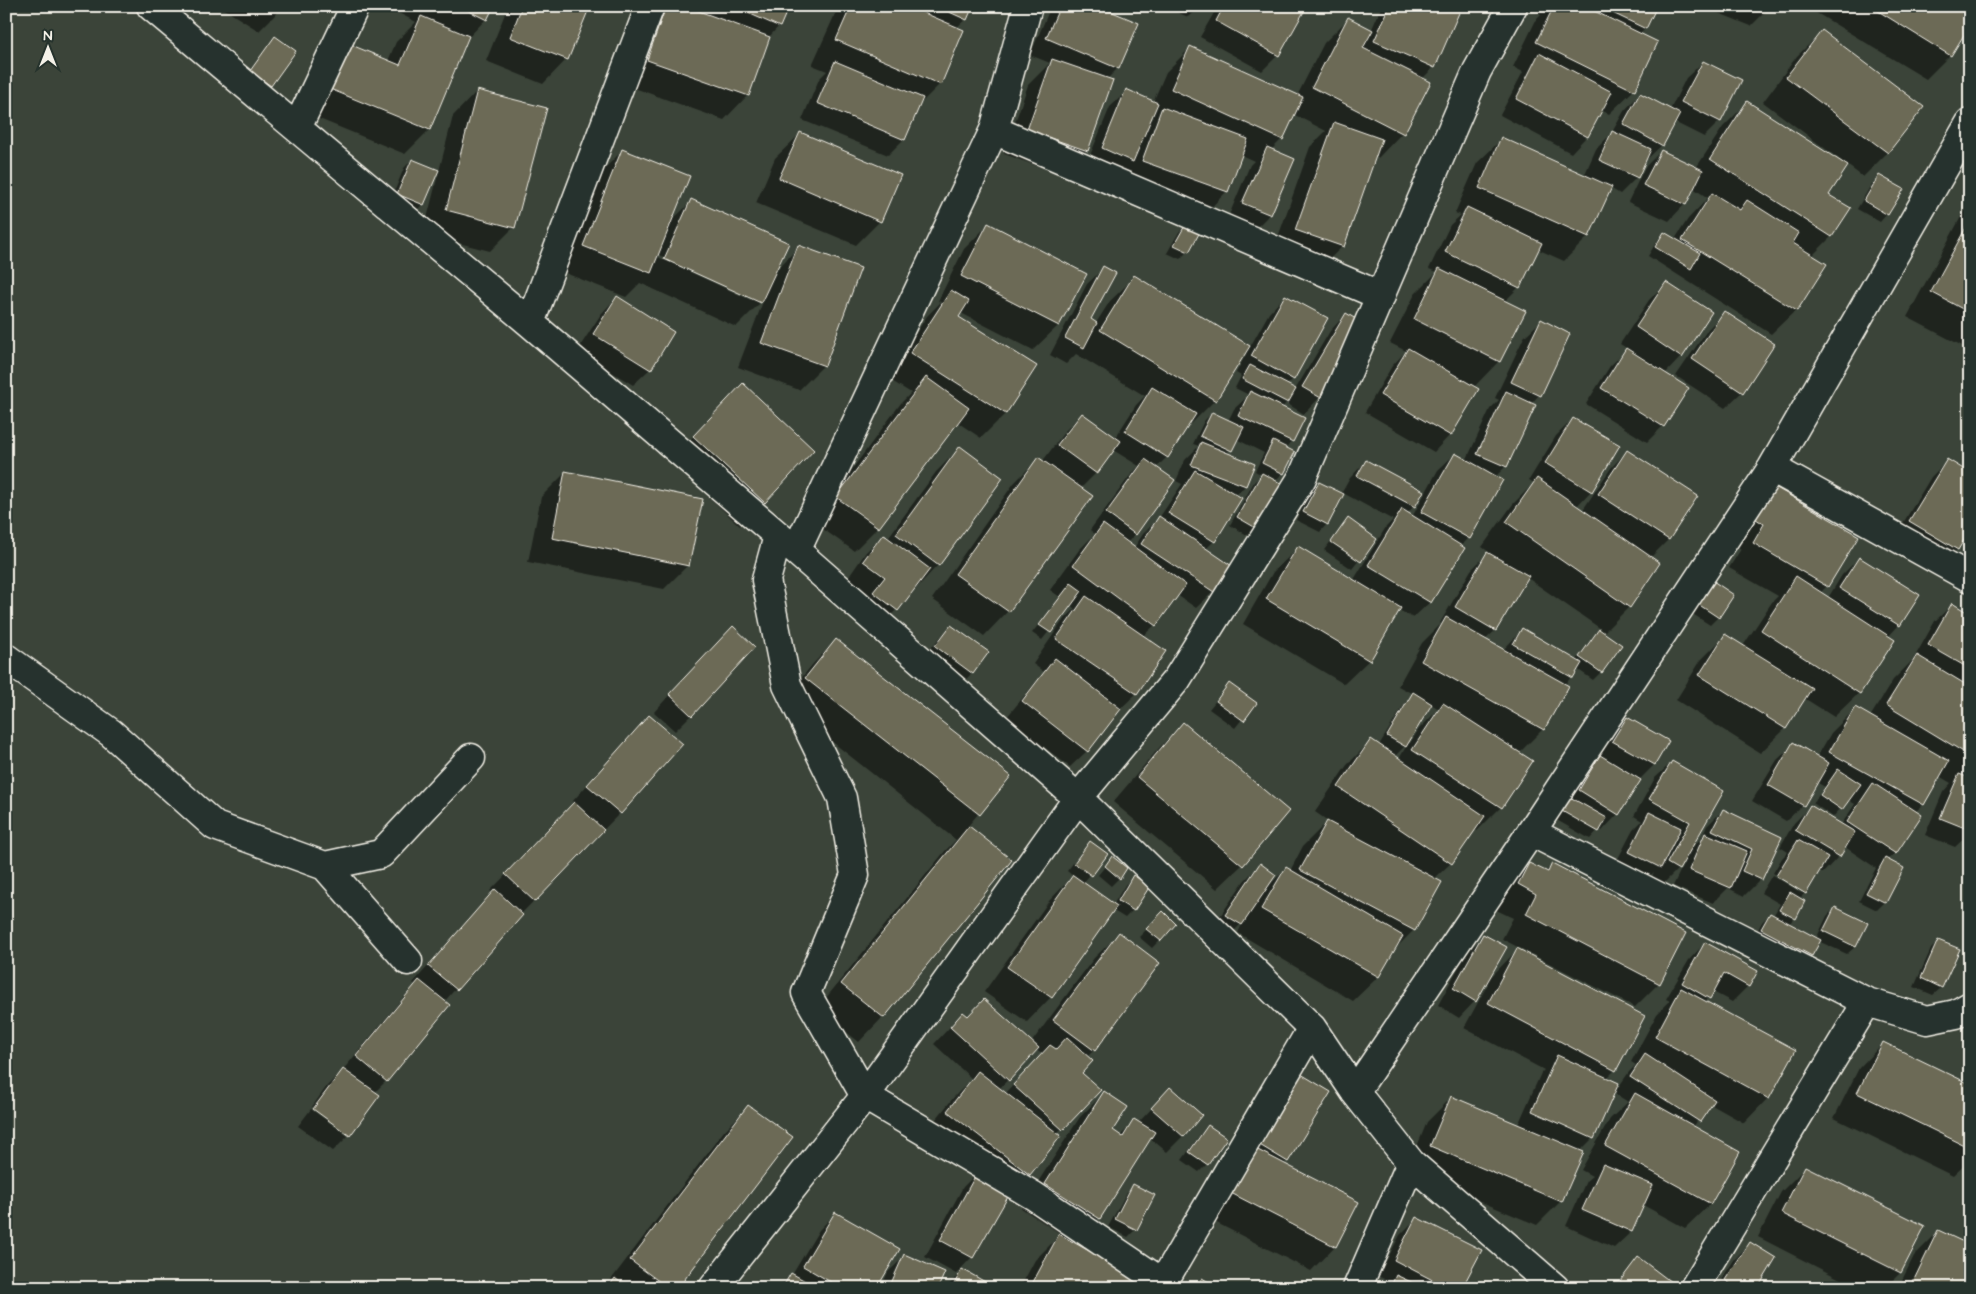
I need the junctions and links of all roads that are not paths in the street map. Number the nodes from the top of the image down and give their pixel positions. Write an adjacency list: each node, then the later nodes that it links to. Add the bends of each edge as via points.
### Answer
1 (151, 6): 7 (street)
2 (355, 6): 7 (street)
3 (650, 6): 10 (street)
4 (1028, 6): 8 (street)
5 (1513, 6): 9 (street, via 1477,71)
6 (1970, 123): 11 (street)
7 (297, 128): 10 (street)
8 (994, 130): 9 (street); 12 (street)
9 (1381, 296): 16 (street, via 1302,478 1177,679)
10 (530, 323): 12 (street)
11 (1772, 468): 13 (street); 17 (street)
12 (787, 543): 16 (street); 24 (street, via 766,580 787,685 842,798 856,875 806,993)
13 (1970, 578)
14 (6, 658): 18 (street, via 111,733 215,826)
15 (471, 758): 18 (street, via 381,854)
16 (1078, 798): 22 (street); 24 (street)
17 (1531, 832): 20 (street); 23 (street)
18 (325, 866): 19 (street)
19 (408, 961)
20 (1867, 1002): 21 (street, via 1927,1020 1956,1014); 30 (street)
21 (1970, 1006)
22 (1312, 1028): 23 (street); 26 (street)
23 (1355, 1092): 25 (street)
24 (865, 1096): 26 (street, via 1034,1196); 27 (street)
25 (1411, 1163): 28 (street); 29 (street)
26 (1162, 1285)
27 (713, 1288)
28 (1357, 1288)
29 (1555, 1288)
30 (1694, 1288)

